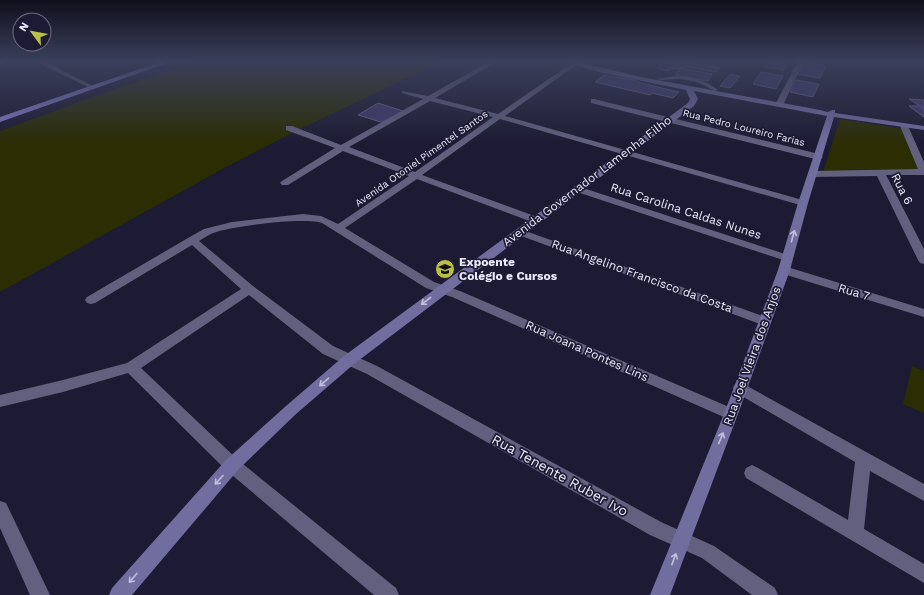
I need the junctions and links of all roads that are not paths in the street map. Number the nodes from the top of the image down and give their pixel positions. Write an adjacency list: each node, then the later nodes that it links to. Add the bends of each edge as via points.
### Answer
1 (689, 88): 15 (street, Avenida Governador Lamenha Filho, via 694,99 691,104)
2 (87, 89): 14 (main road)
3 (447, 89): 9 (street)
4 (536, 89): 13 (street, Avenida Otoniel Pimentel Santos)
5 (693, 89): 12 (street)
6 (717, 89): 11 (street)
7 (787, 89): 11 (street)
8 (404, 92): 9 (street)
9 (431, 98): 13 (street); 20 (street)
10 (594, 101): 15 (street, Rua Pedro Loureiro Farias)
11 (780, 103): 12 (street)
12 (832, 113): 16 (street); 17 (street); 22 (street, Rua Joel Vieira dos Anjos)
13 (498, 116): 21 (street); 26 (street, Avenida Otoniel Pimentel Santos)
14 (0, 120)
15 (670, 120): 21 (street, Avenida Governador Lamenha Filho); 22 (street, Rua Pedro Loureiro Farias)
16 (924, 125)
17 (904, 126): 19 (street); 23 (street)
18 (289, 128): 20 (street)
19 (924, 128)
20 (343, 147): 26 (street); 27 (street)
21 (625, 152): 28 (street, Avenida Governador Lamenha Filho); 29 (street)
22 (819, 156): 25 (street, Rua Joel Vieira dos Anjos)
23 (924, 172): 24 (street)
24 (880, 173): 25 (street); 34 (street, Rua 6)
25 (812, 174): 29 (street, Rua Joel Vieira dos Anjos)
26 (418, 175): 30 (street); 31 (street, Avenida Otoniel Pimentel Santos)
27 (285, 183)
28 (577, 189): 30 (street, Avenida Governador Lamenha Filho); 35 (street, Rua Carolina Caldas Nunes)
29 (803, 203): 35 (street, Rua Joel Vieira dos Anjos, one-way to 29)
30 (536, 220): 32 (street, Avenida Governador Lamenha Filho)
31 (339, 228): 33 (street, Rua Joana Pontes Lins, via 317,218 303,217 218,227); 37 (street, Rua Joana Pontes Lins, via 430,285)
32 (520, 232): 37 (street, Avenida Governador Lamenha Filho); 40 (street, Rua Angelino Francisco da Costa)
33 (192, 240): 36 (street, Rua Tenente Ruber Ivo); 38 (street, Rua Joana Pontes Lins)
34 (924, 260)
35 (785, 264): 39 (street, Rua 7); 40 (street, Rua Joel Vieira dos Anjos)
36 (250, 289): 41 (street, Rua Tenente Ruber Ivo, via 328,350); 42 (street)
37 (442, 289): 41 (street, Avenida Governador Lamenha Filho, one-way to 41); 45 (street, Rua Joana Pontes Lins)
38 (91, 300)
39 (924, 313)
40 (764, 321): 43 (street, Rua Joel Vieira dos Anjos)
41 (349, 360): 47 (street, Avenida Governador Lamenha Filho, one-way to 47); 52 (street, Rua Tenente Ruber Ivo, via 372,370 656,529)
42 (131, 367): 44 (street); 47 (street)
43 (740, 388): 45 (street, Rua Joel Vieira dos Anjos); 46 (street)
44 (0, 401)
45 (730, 414): 52 (street, Rua Joel Vieira dos Anjos, one-way to 45)
46 (863, 460): 49 (street); 51 (street)
47 (232, 465): 55 (street, Avenida Governador Lamenha Filho, one-way to 55); 56 (street)
48 (752, 473): 51 (street)
49 (924, 493)
50 (0, 509): 54 (street)
51 (855, 534): 53 (street)
52 (681, 539): 57 (street, Rua Joel Vieira dos Anjos, one-way to 52); 58 (street, Rua Tenente Ruber Ivo, via 708,552)
53 (924, 574)
54 (40, 595)
55 (119, 595)
56 (389, 595)
57 (660, 595)
58 (768, 595)

